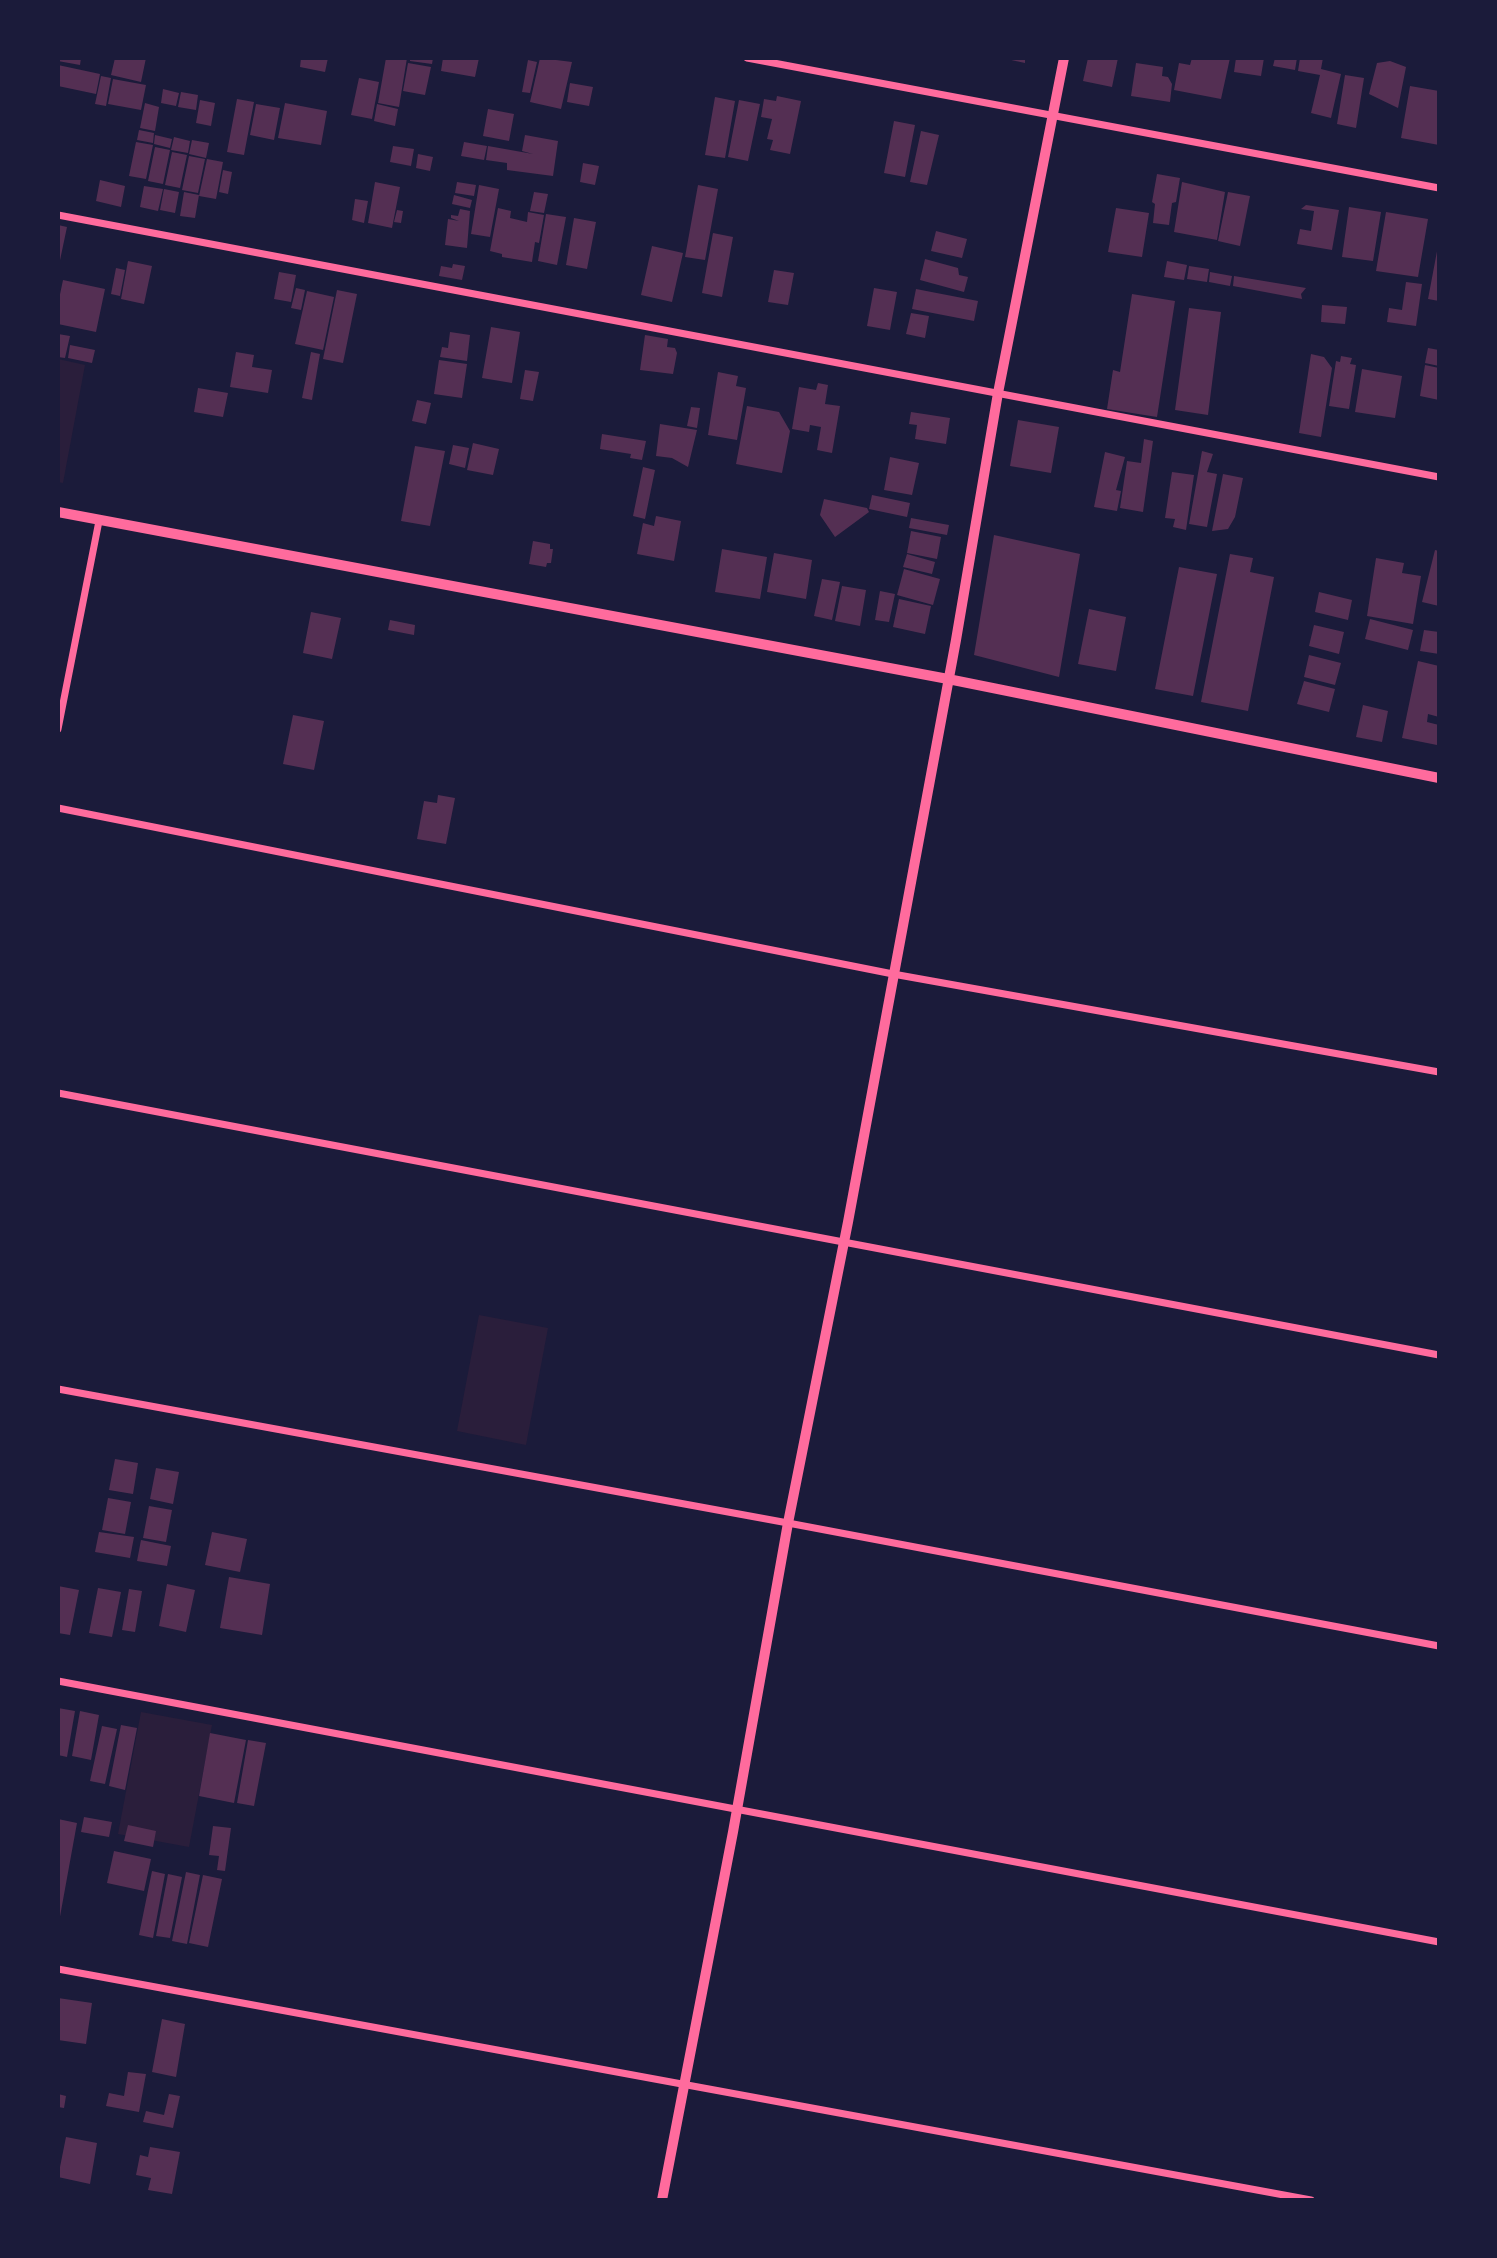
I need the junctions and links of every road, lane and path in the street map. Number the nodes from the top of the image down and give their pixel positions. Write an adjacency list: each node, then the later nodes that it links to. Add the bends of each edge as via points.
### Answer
1 (747, 58): 3 (street)
2 (1064, 58): 3 (street)
3 (1054, 116): 4 (street); 6 (street)
4 (1439, 188)
5 (58, 215): 6 (street)
6 (998, 393): 7 (street); 10 (street)
7 (1439, 477)
8 (58, 512): 9 (street)
9 (99, 521): 10 (street); 11 (street)
10 (948, 679): 12 (street); 14 (street)
11 (58, 729)
12 (1439, 778)
13 (58, 808): 14 (street)
14 (892, 974): 15 (street); 17 (street)
15 (1439, 1072)
16 (58, 1093): 17 (street)
17 (844, 1241): 18 (street); 20 (street)
18 (1439, 1354)
19 (58, 1389): 20 (street)
20 (788, 1522): 21 (street); 23 (street)
21 (1439, 1646)
22 (58, 1681): 23 (street)
23 (738, 1808): 24 (street); 26 (street)
24 (1439, 1942)
25 (58, 1969): 26 (street)
26 (685, 2083): 27 (street); 28 (street)
27 (662, 2200)
28 (1311, 2200)

